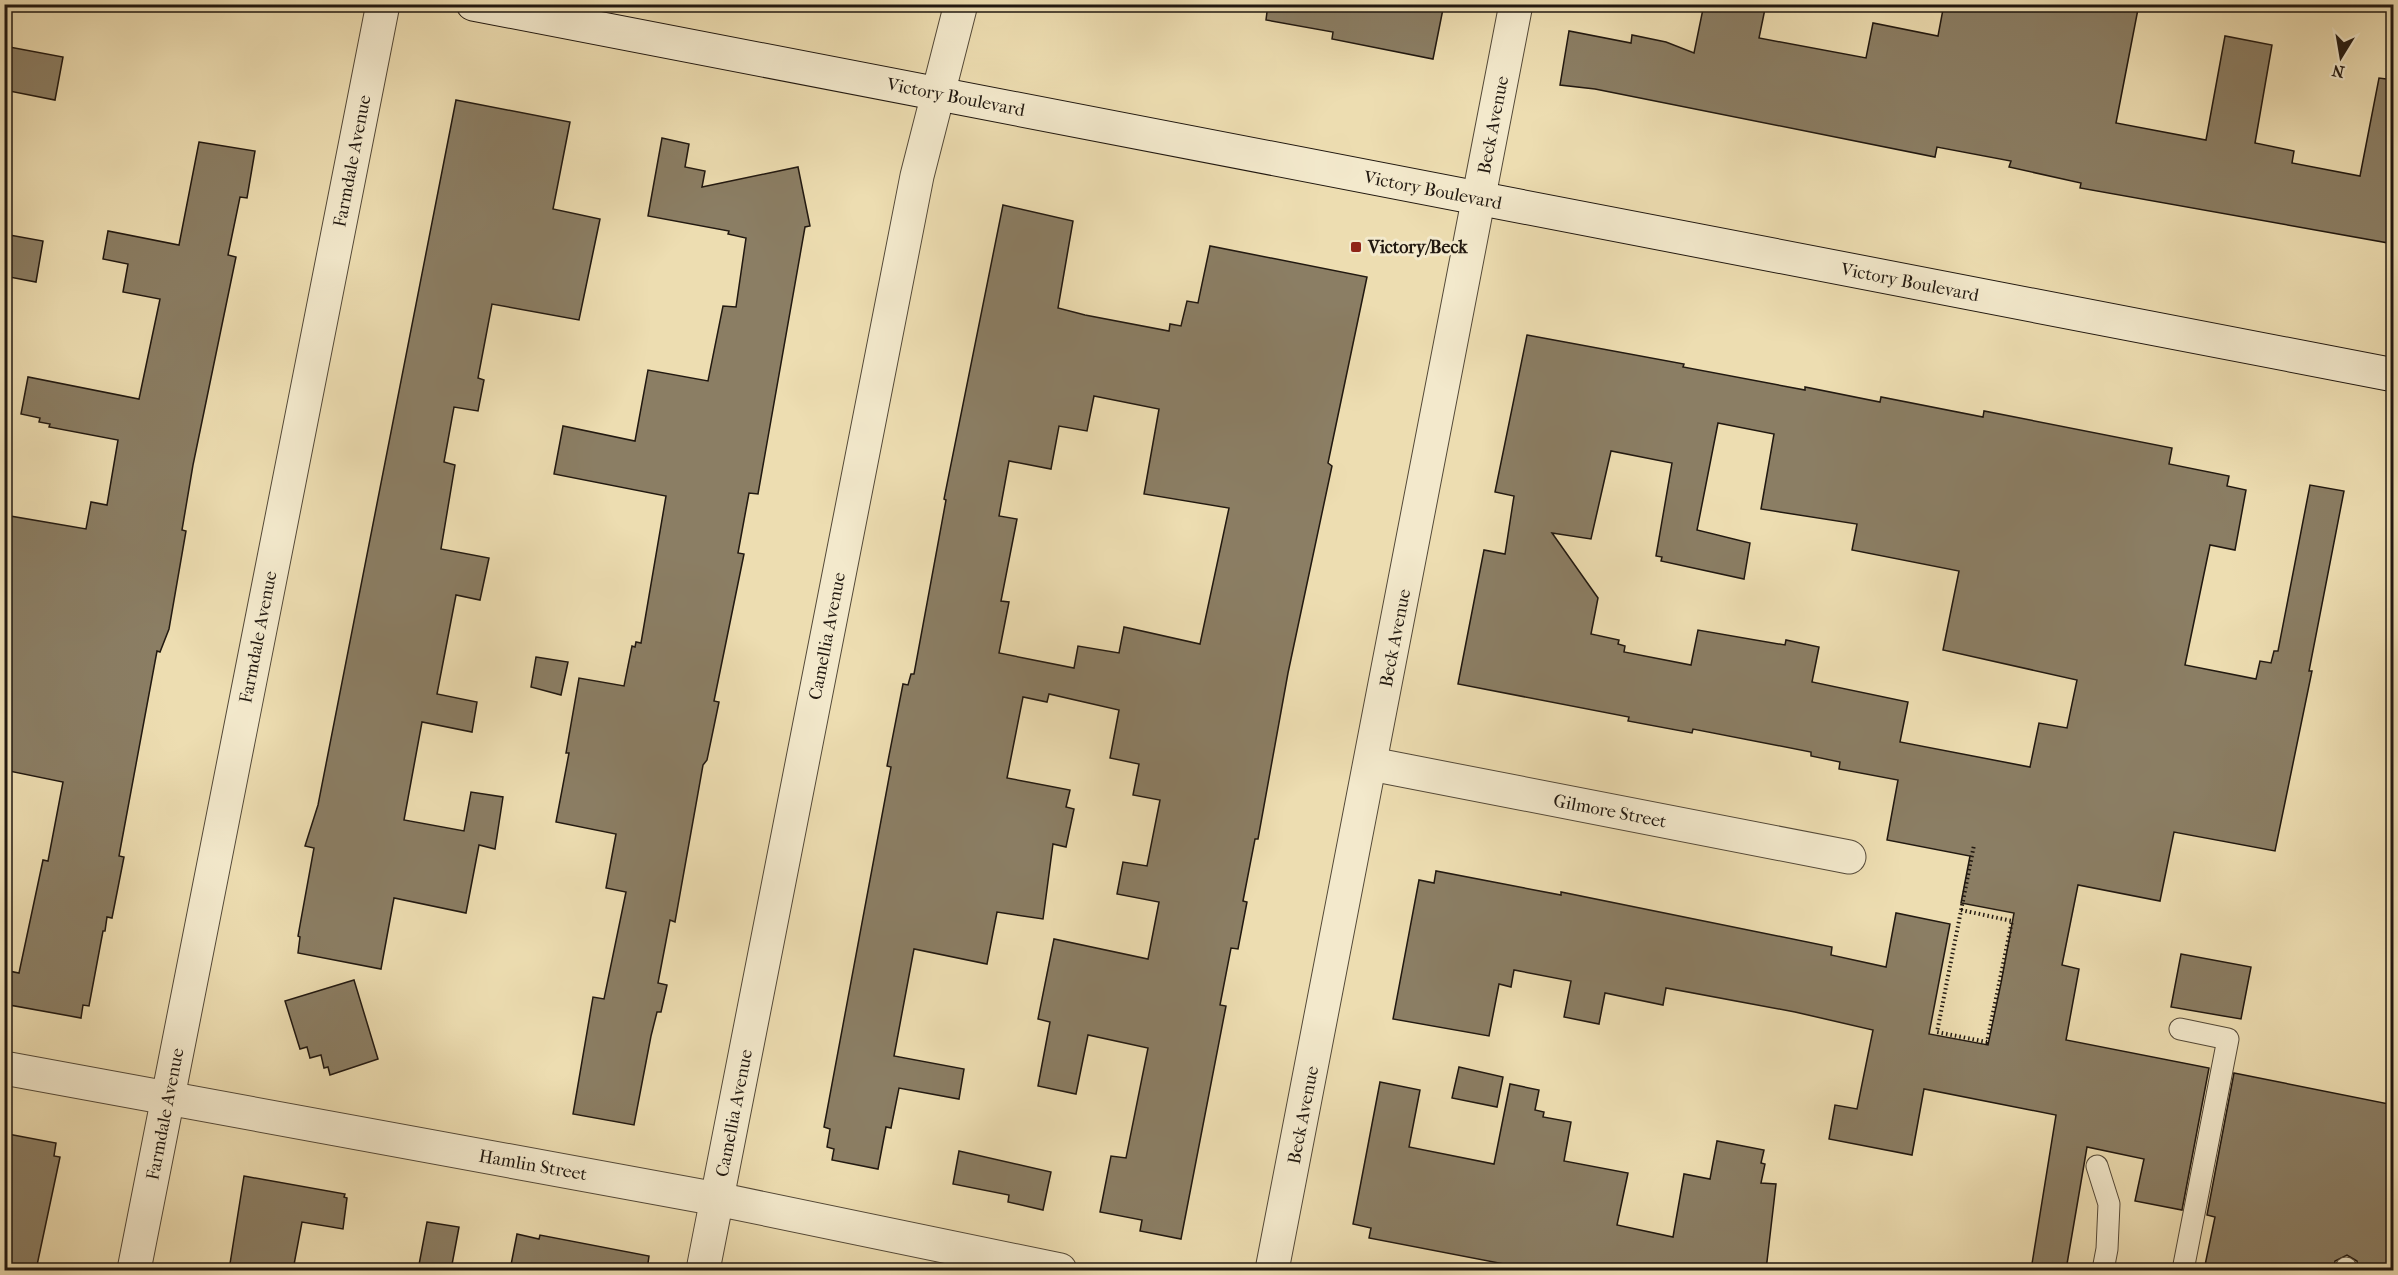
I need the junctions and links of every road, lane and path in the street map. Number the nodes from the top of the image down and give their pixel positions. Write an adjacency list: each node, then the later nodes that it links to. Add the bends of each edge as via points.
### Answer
1 (383, 4): 14 (street, Farmdale Avenue)
2 (473, 4): 5 (street, Victory Boulevard)
3 (962, 4): 5 (street, Camellia Avenue)
4 (1516, 4): 6 (street, Beck Avenue)
5 (939, 93): 6 (street, Victory Boulevard); 16 (street, Camellia Avenue, via 917,176)
6 (1479, 199): 7 (street, Victory Boulevard); 8 (street, Beck Avenue)
7 (2394, 375)
8 (1371, 765): 10 (street, Gilmore Street); 20 (street, Beck Avenue)
9 (1974, 846): 11 (path)
10 (1849, 857)
11 (1961, 910): 11 (path, via 1937,1032 1987,1042 2012,921)
12 (2180, 1029): 22 (lane, via 2228,1039)
13 (4, 1068): 14 (street, Hamlin Street)
14 (168, 1098): 16 (street, Hamlin Street); 17 (street, Farmdale Avenue)
15 (2097, 1166): 21 (lane, via 2109,1204)
16 (717, 1199): 18 (street, Camellia Avenue); 19 (street, Hamlin Street)
17 (134, 1270)
18 (703, 1270)
19 (1060, 1270)
20 (1272, 1270)
21 (2103, 1270)
22 (2183, 1270)

